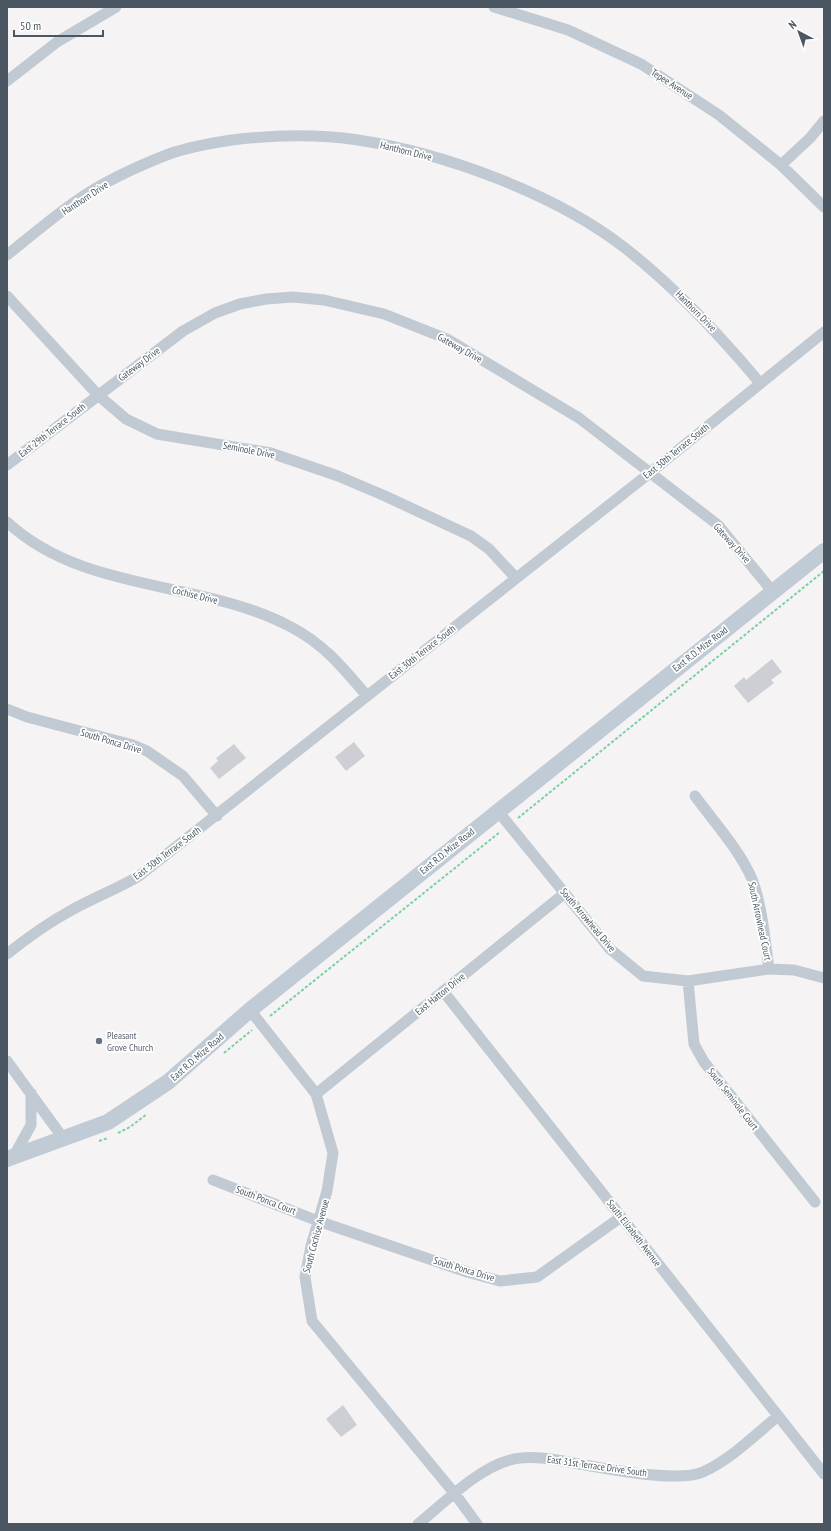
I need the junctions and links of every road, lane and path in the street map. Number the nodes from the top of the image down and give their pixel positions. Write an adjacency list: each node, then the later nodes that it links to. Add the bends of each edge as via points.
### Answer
1 (116, 7): 3 (street, via 57,42)
2 (494, 7): 5 (street, Tepee Avenue, via 568,30 641,64 719,115)
3 (7, 81)
4 (824, 121): 5 (street)
5 (781, 165): 6 (street, Tepee Avenue)
6 (824, 207)
7 (7, 255): 10 (street, Hanthorn Drive, via 80,199 120,175 170,154 207,144 262,136 310,136 357,140 412,151 486,174 544,199 590,224 624,247 678,292 721,336)
8 (7, 296): 11 (street, Seminole Drive)
9 (824, 332): 10 (street, East 30th Terrace South)
10 (760, 383): 13 (street, East 30th Terrace South)
11 (98, 395): 12 (street, East 29th Terrace South); 13 (street, Gateway Drive, via 183,331 215,313 240,304 266,299 293,297 324,300 384,314 447,339 578,418); 16 (street, Seminole Drive, via 126,419 157,434 271,453 338,476 385,496 471,536 489,549)
12 (7, 465)
13 (651, 472): 16 (street, East 30th Terrace South); 17 (street, Gateway Drive, via 718,526)
14 (7, 522): 18 (street, Cochise Drive, via 38,545 72,562 111,576 192,593 260,612 291,627 333,656)
15 (824, 551): 17 (main road, East R.D. Mize Road)
16 (516, 578): 18 (street, East 30th Terrace South)
17 (773, 592): 21 (main road, East R.D. Mize Road)
18 (367, 696): 22 (street, East 30th Terrace South)
19 (7, 709): 22 (street, South Ponca Drive, via 147,751 183,776)
20 (695, 796): 25 (street, South Arrowhead Court, via 740,857 752,879)
21 (497, 810): 23 (street, South Arrowhead Drive); 29 (main road, East R.D. Mize Road)
22 (217, 816): 24 (street, East 30th Terrace South, via 139,876 116,890 71,910)
23 (565, 893): 27 (street, South Arrowhead Drive, via 610,949 643,976); 28 (street, East Hatton Drive)
24 (7, 954)
25 (770, 969): 26 (street, South Arrowhead Drive, via 794,970); 27 (street, South Arrowhead Drive)
26 (824, 978)
27 (688, 981): 36 (street, South Seminole Court, via 694,1044 704,1062)
28 (443, 991): 32 (street, East Hatton Drive); 37 (street, South Elizabeth Avenue)
29 (250, 1010): 32 (street, South Cochise Avenue); 33 (main road, East R.D. Mize Road, via 168,1082 108,1122)
30 (7, 1061): 31 (street)
31 (31, 1092): 33 (street); 34 (street, via 32,1125)
32 (316, 1094): 38 (street, South Cochise Avenue, via 333,1153 327,1192)
33 (63, 1138): 34 (main road, East R.D. Mize Road)
34 (10, 1157)
35 (213, 1180): 38 (street, South Ponca Court)
36 (814, 1202)
37 (621, 1217): 38 (street, South Ponca Drive, via 538,1277 500,1280 467,1272); 39 (street, South Elizabeth Avenue)
38 (318, 1220): 41 (street, South Cochise Avenue, via 304,1277 312,1321)
39 (778, 1416): 40 (street, South Elizabeth Avenue); 41 (street, East 31st Terrace Drive South, via 730,1456 701,1473 631,1473 558,1460 512,1459 492,1466)
40 (824, 1474)
41 (455, 1494): 42 (street, East 31st Terrace Drive South); 43 (street, South Cochise Avenue)
42 (418, 1524)
43 (477, 1524)

